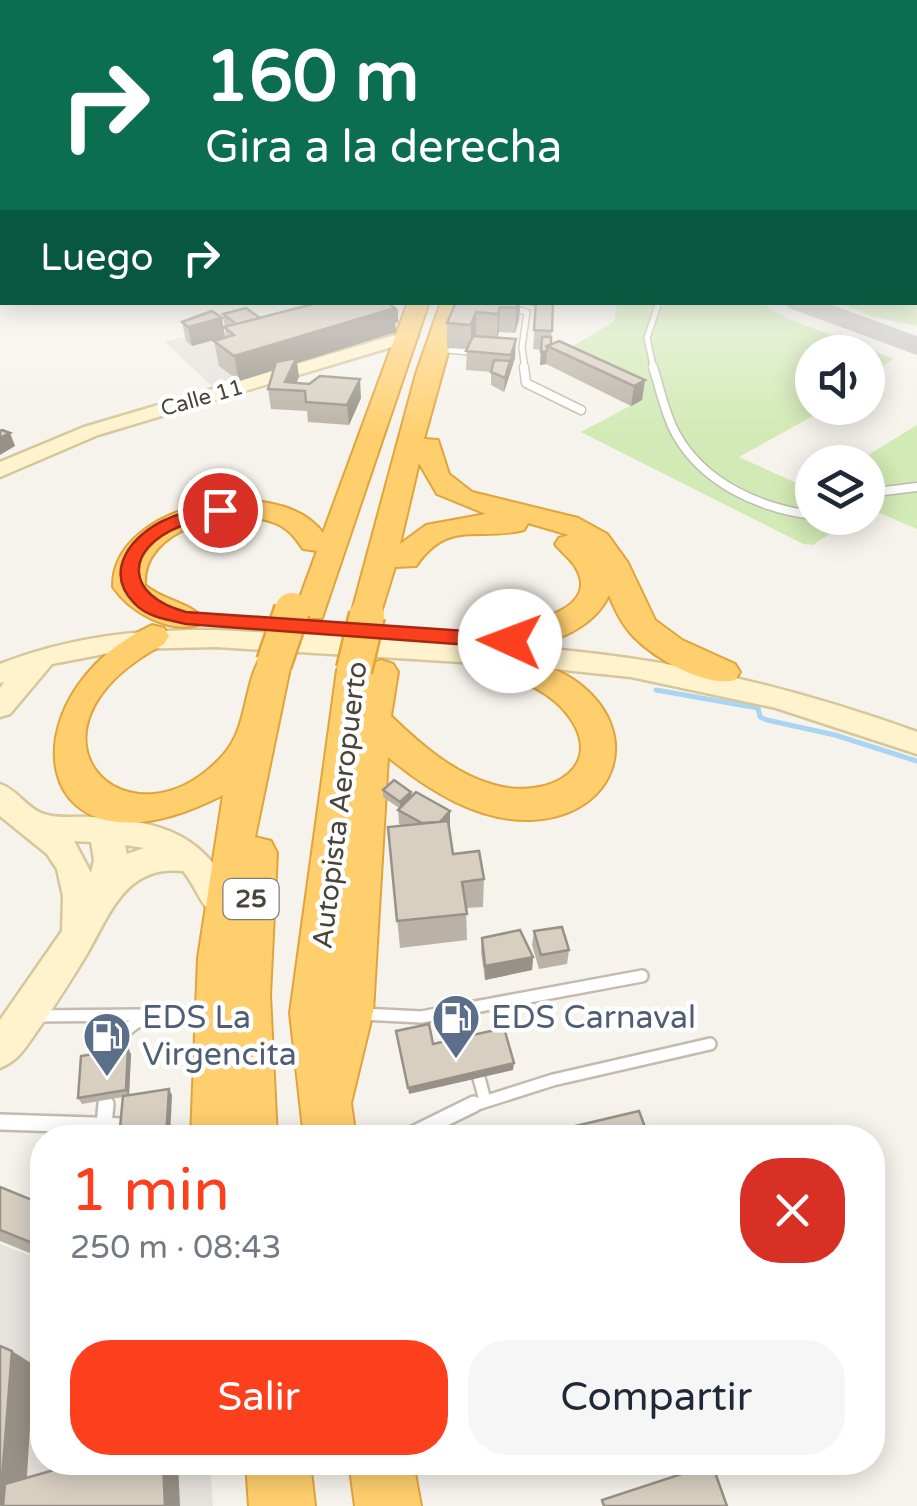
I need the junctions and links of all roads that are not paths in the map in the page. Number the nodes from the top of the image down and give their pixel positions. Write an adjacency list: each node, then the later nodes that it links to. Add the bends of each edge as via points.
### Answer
1 (416, 305): 5 (highway, 25)
2 (451, 305): 9 (highway)
3 (657, 305): 16 (lane, via 646,354 677,438 736,492)
4 (500, 306): 8 (lane, via 526,310)
5 (409, 336): 12 (highway, 25); 13 (main road, Calle 11, via 90,431)
6 (487, 353): 9 (lane)
7 (505, 354): 8 (lane)
8 (524, 356): 10 (lane, via 526,383)
9 (432, 362): 11 (highway); 20 (highway)
10 (582, 410)
11 (430, 446): 18 (highway); 27 (highway, via 437,478 451,492 559,520 600,542 643,626)
12 (366, 453): 17 (highway, via 338,478); 19 (highway, 25)
13 (0, 470)
14 (917, 488): 15 (lane)
15 (885, 491)
16 (795, 512)
17 (314, 542): 19 (highway); 21 (highway, via 299,524 258,510 208,511 162,528 132,556 128,580 151,607)
18 (405, 560): 20 (highway); 23 (highway, via 425,538 475,523 530,527 576,548 594,582 584,609 554,631)
19 (302, 610): 25 (highway, 25)
20 (380, 616): 26 (highway)
21 (186, 618): 23 (main road)
22 (152, 636): 23 (main road); 24 (main road); 32 (highway, via 78,665 42,696 24,744 38,779 62,796 95,806 152,805 224,776)
23 (488, 649): 27 (main road, via 634,656); 30 (highway, via 550,682 591,720 598,764 576,793 532,806 484,798 422,766); 33 (main road, via 723,685)
24 (44, 655): 28 (main road); 29 (main road)
25 (285, 664): 32 (highway); 57 (highway, 25, via 250,904)
26 (368, 671): 30 (highway); 58 (highway, Autopista Aeropuerto, via 314,1013)
27 (723, 672): 31 (main road)
28 (0, 674)
29 (0, 707)
30 (372, 720): 43 (highway)
31 (917, 726)
32 (252, 740): 39 (highway)
33 (917, 743)
34 (0, 796): 35 (main road)
35 (37, 825): 36 (main road); 40 (main road, via 72,861 80,886)
36 (102, 830): 37 (main road, via 156,837); 38 (main road, via 110,860)
37 (198, 862): 38 (main road, via 172,856 143,861); 39 (main road)
38 (98, 896): 40 (main road)
39 (224, 906): 46 (highway)
40 (72, 945): 45 (main road)
41 (642, 976): 42 (lane)
42 (462, 1011): 43 (lane, via 421,1017); 47 (lane)
43 (350, 1012): 58 (highway)
44 (143, 1014): 45 (lane); 46 (lane); 50 (lane, via 125,1026)
45 (28, 1016): 49 (main road)
46 (216, 1020): 56 (highway)
47 (470, 1042)
48 (710, 1044): 53 (lane)
49 (0, 1050)
50 (108, 1058)
51 (479, 1078): 53 (lane)
52 (106, 1100): 55 (lane)
53 (484, 1100): 59 (lane)
54 (0, 1122): 55 (lane)
55 (104, 1125)
56 (217, 1125)
57 (249, 1125)
58 (328, 1125)
59 (427, 1125)
60 (279, 1475): 62 (highway)
61 (383, 1475): 63 (highway)
62 (282, 1506)
63 (388, 1506)

